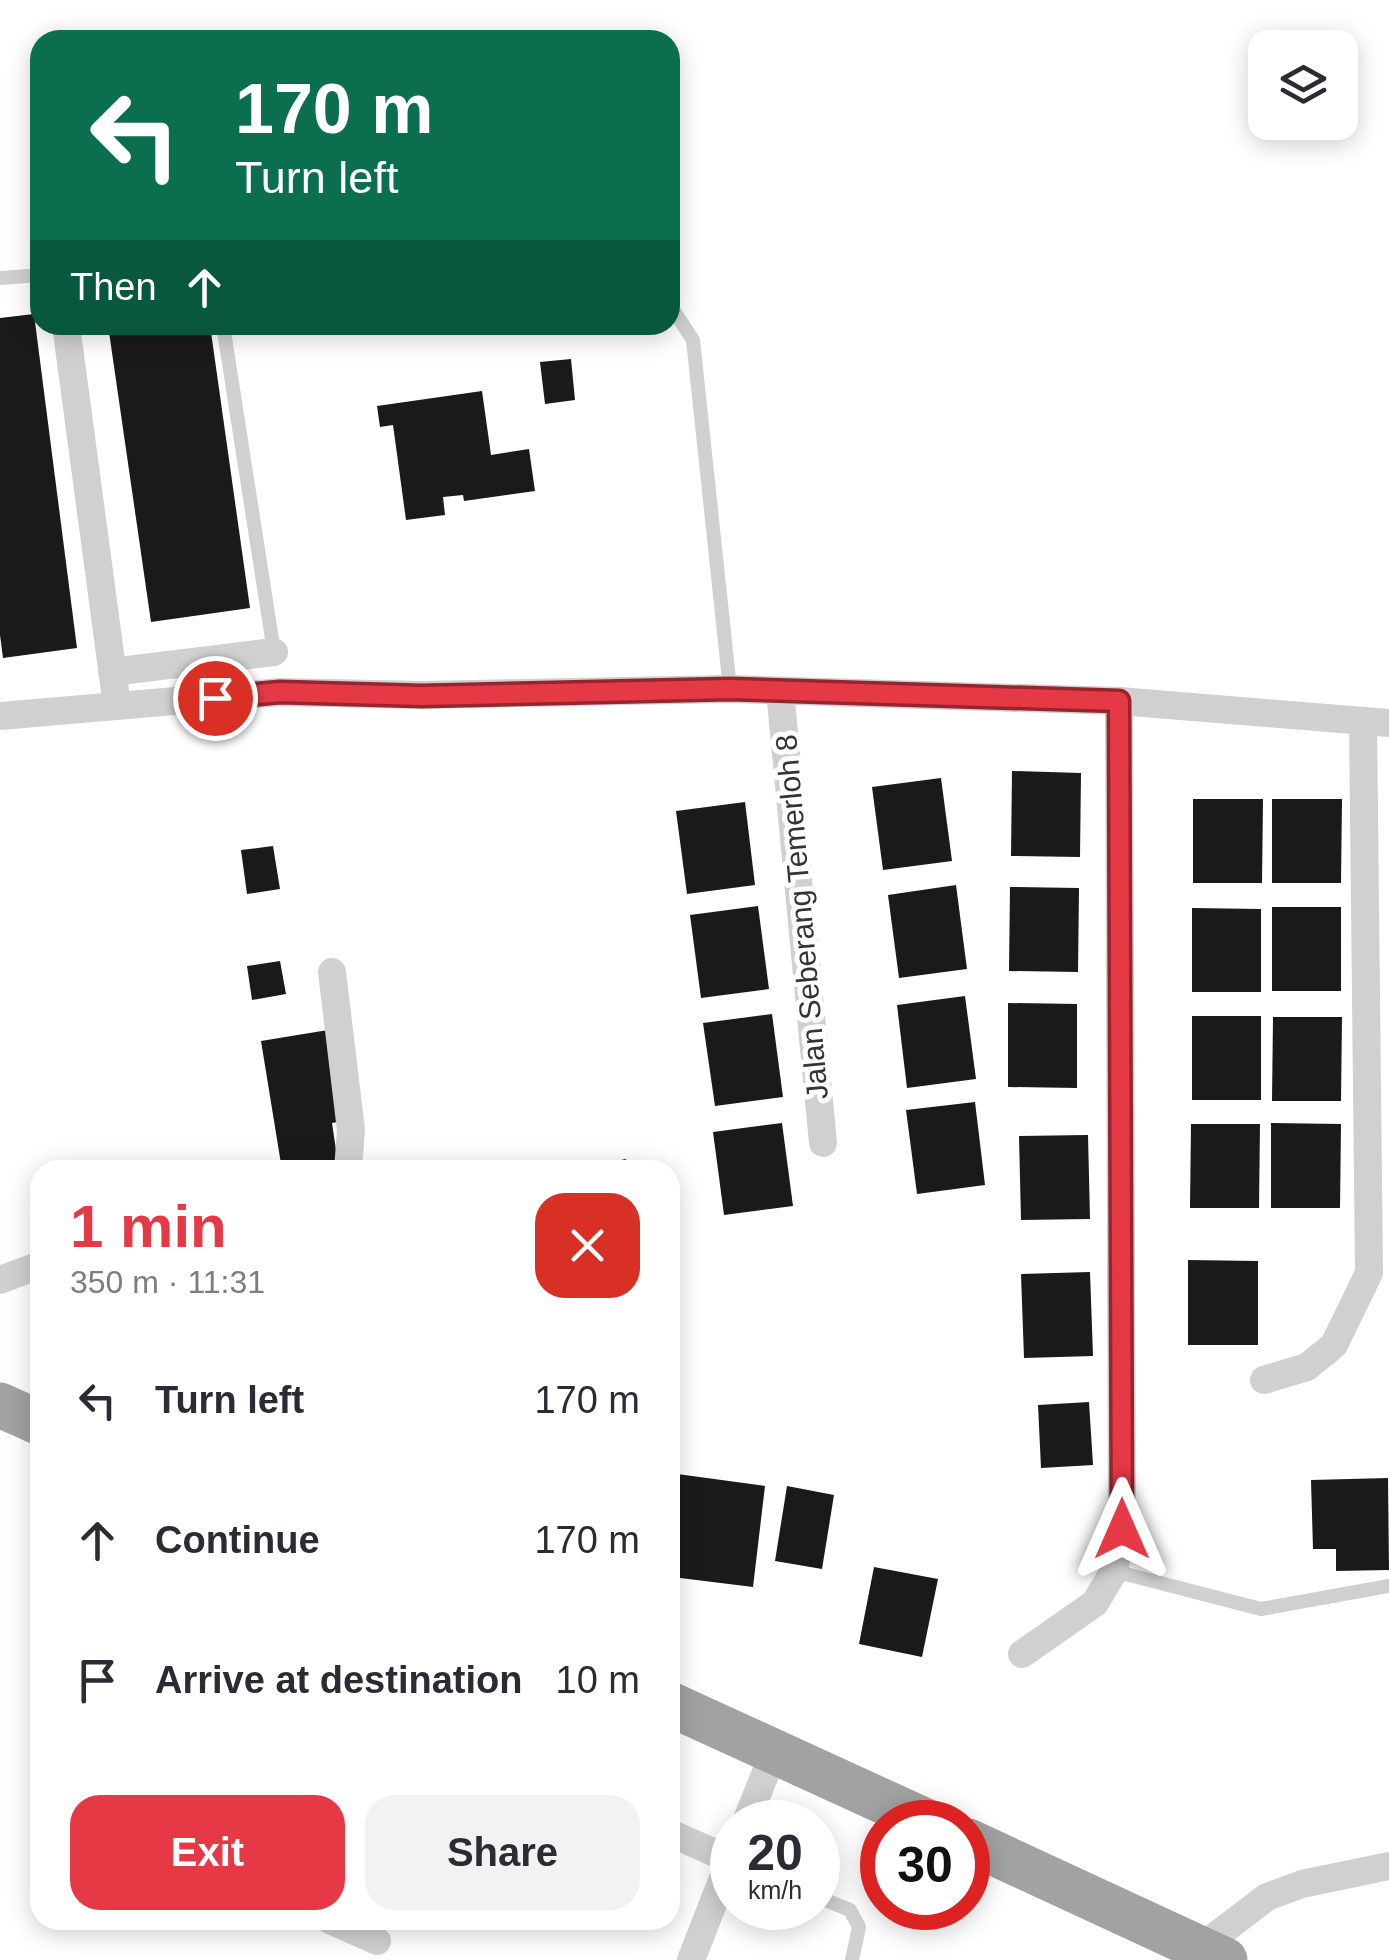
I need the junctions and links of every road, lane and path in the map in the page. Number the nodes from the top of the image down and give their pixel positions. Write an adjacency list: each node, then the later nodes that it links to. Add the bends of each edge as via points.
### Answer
1 (30, 276): 2 (lane)
2 (0, 278)
3 (680, 320): 8 (lane, via 693,340)
4 (67, 335): 7 (street)
5 (225, 335): 6 (lane)
6 (274, 652): 7 (street)
7 (112, 672): 11 (street)
8 (730, 689): 9 (street); 11 (street, via 280,692)
9 (780, 691): 10 (street); 15 (street, Jalan Seberang Temerloh 8)
10 (1119, 701): 13 (street); 22 (street, via 1122,1529)
11 (117, 706): 12 (street)
12 (0, 716)
13 (1376, 722): 19 (street, via 1369,1272 1334,1345 1307,1366)
14 (332, 972): 16 (street)
15 (823, 1143)
16 (348, 1160)
17 (30, 1269): 18 (street)
18 (0, 1280)
19 (1264, 1380)
20 (0, 1406): 21 (highway)
21 (30, 1419)
22 (1114, 1571): 23 (lane, via 1261,1610); 24 (street, via 1095,1603)
23 (1389, 1586)
24 (1022, 1654)
25 (680, 1709): 26 (highway)
26 (774, 1752): 27 (street); 28 (highway)
27 (755, 1800)
28 (880, 1800)
29 (680, 1837): 30 (street)
30 (710, 1849)
31 (990, 1850): 37 (highway)
32 (1389, 1866): 37 (street, via 1267,1898)
33 (840, 1906): 39 (lane, via 860,1927)
34 (710, 1911): 38 (street)
35 (354, 1930): 36 (street)
36 (378, 1940)
37 (1212, 1954)
38 (690, 1960)
39 (852, 1960)

